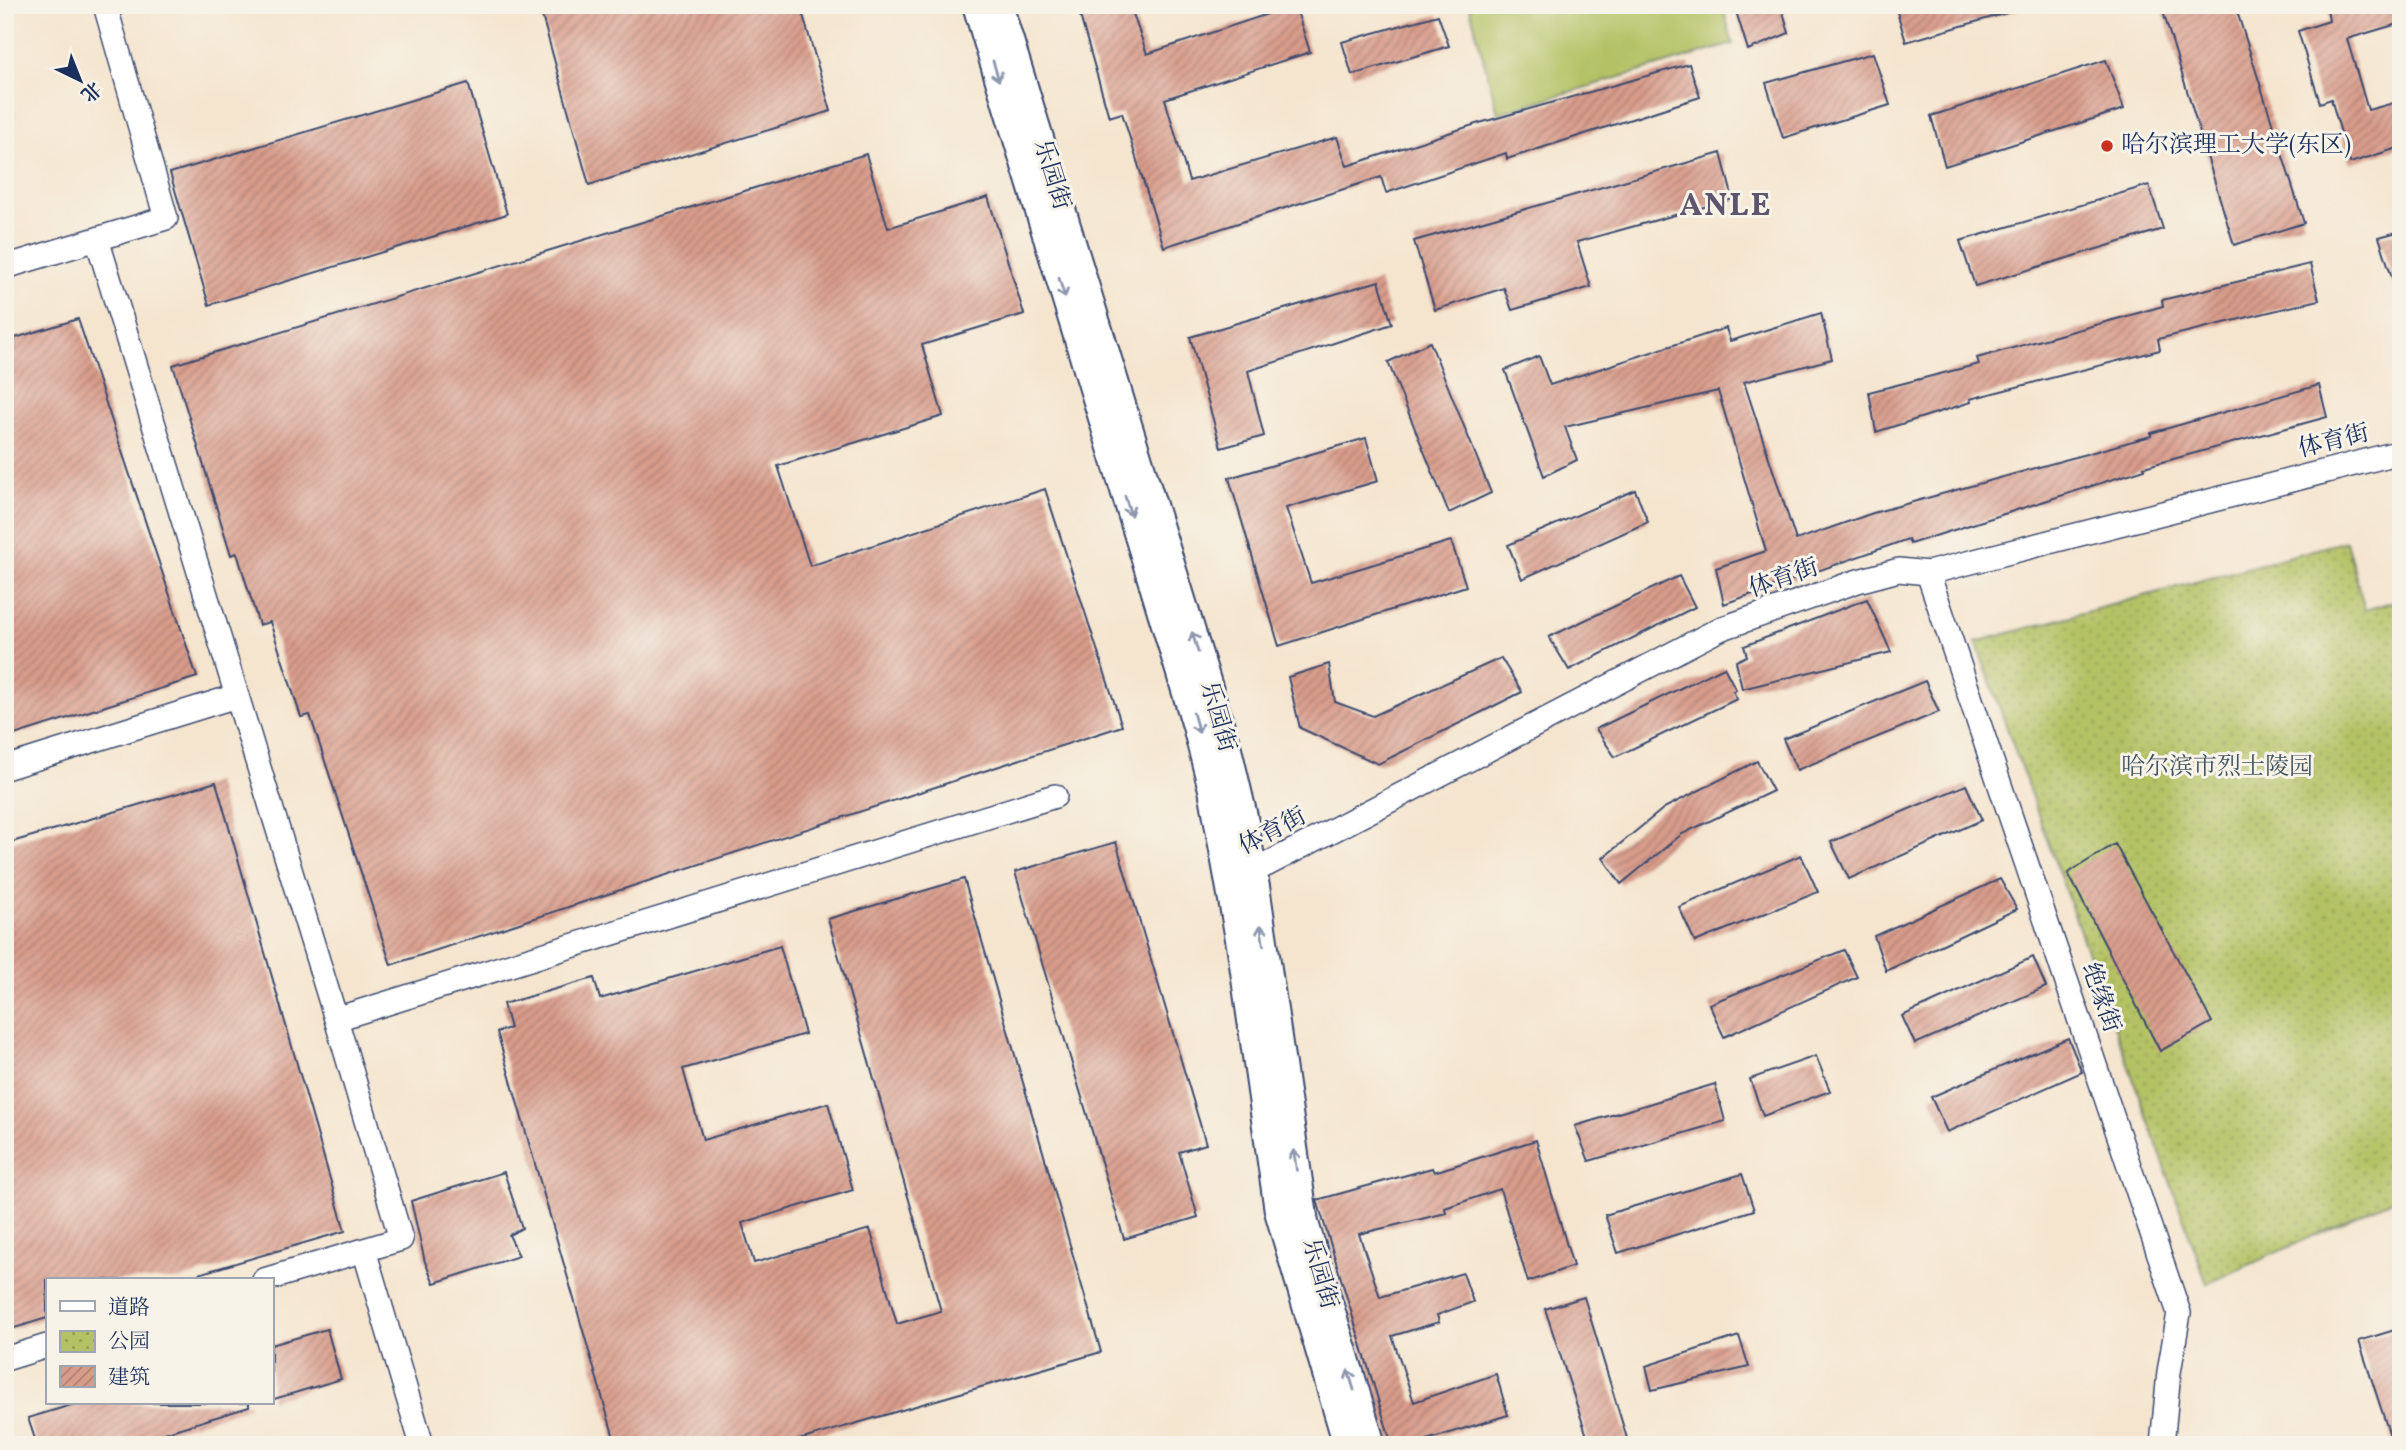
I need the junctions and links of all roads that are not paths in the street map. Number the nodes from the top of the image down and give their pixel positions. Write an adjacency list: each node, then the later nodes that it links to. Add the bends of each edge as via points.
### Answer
1 (105, 5): 4 (street, via 166,218)
2 (977, 5): 11 (main road, 乐园街, one-way to 11)
3 (998, 5): 11 (main road, 乐园街, one-way to 3, via 1240,804 1209,688)
4 (97, 239): 5 (street); 8 (street)
5 (5, 267)
6 (2401, 452): 7 (street, 体育街)
7 (1928, 573): 11 (street, 体育街, via 1899,570 1868,578 1720,629); 20 (street, 绝缘街, via 2179,1313)
8 (236, 696): 9 (street); 12 (street)
9 (5, 768)
10 (1055, 796): 12 (street)
11 (1241, 878): 18 (main road, 乐园街, via 1242,950 1279,1211); 19 (main road, 乐园街, one-way to 11, via 1304,1223)
12 (337, 1019): 13 (street, via 401,1239)
13 (364, 1250): 14 (street); 17 (street)
14 (271, 1278)
15 (46, 1346): 16 (street)
16 (5, 1359)
17 (422, 1445)
18 (1348, 1445)
19 (1371, 1445)
20 (2162, 1445)

